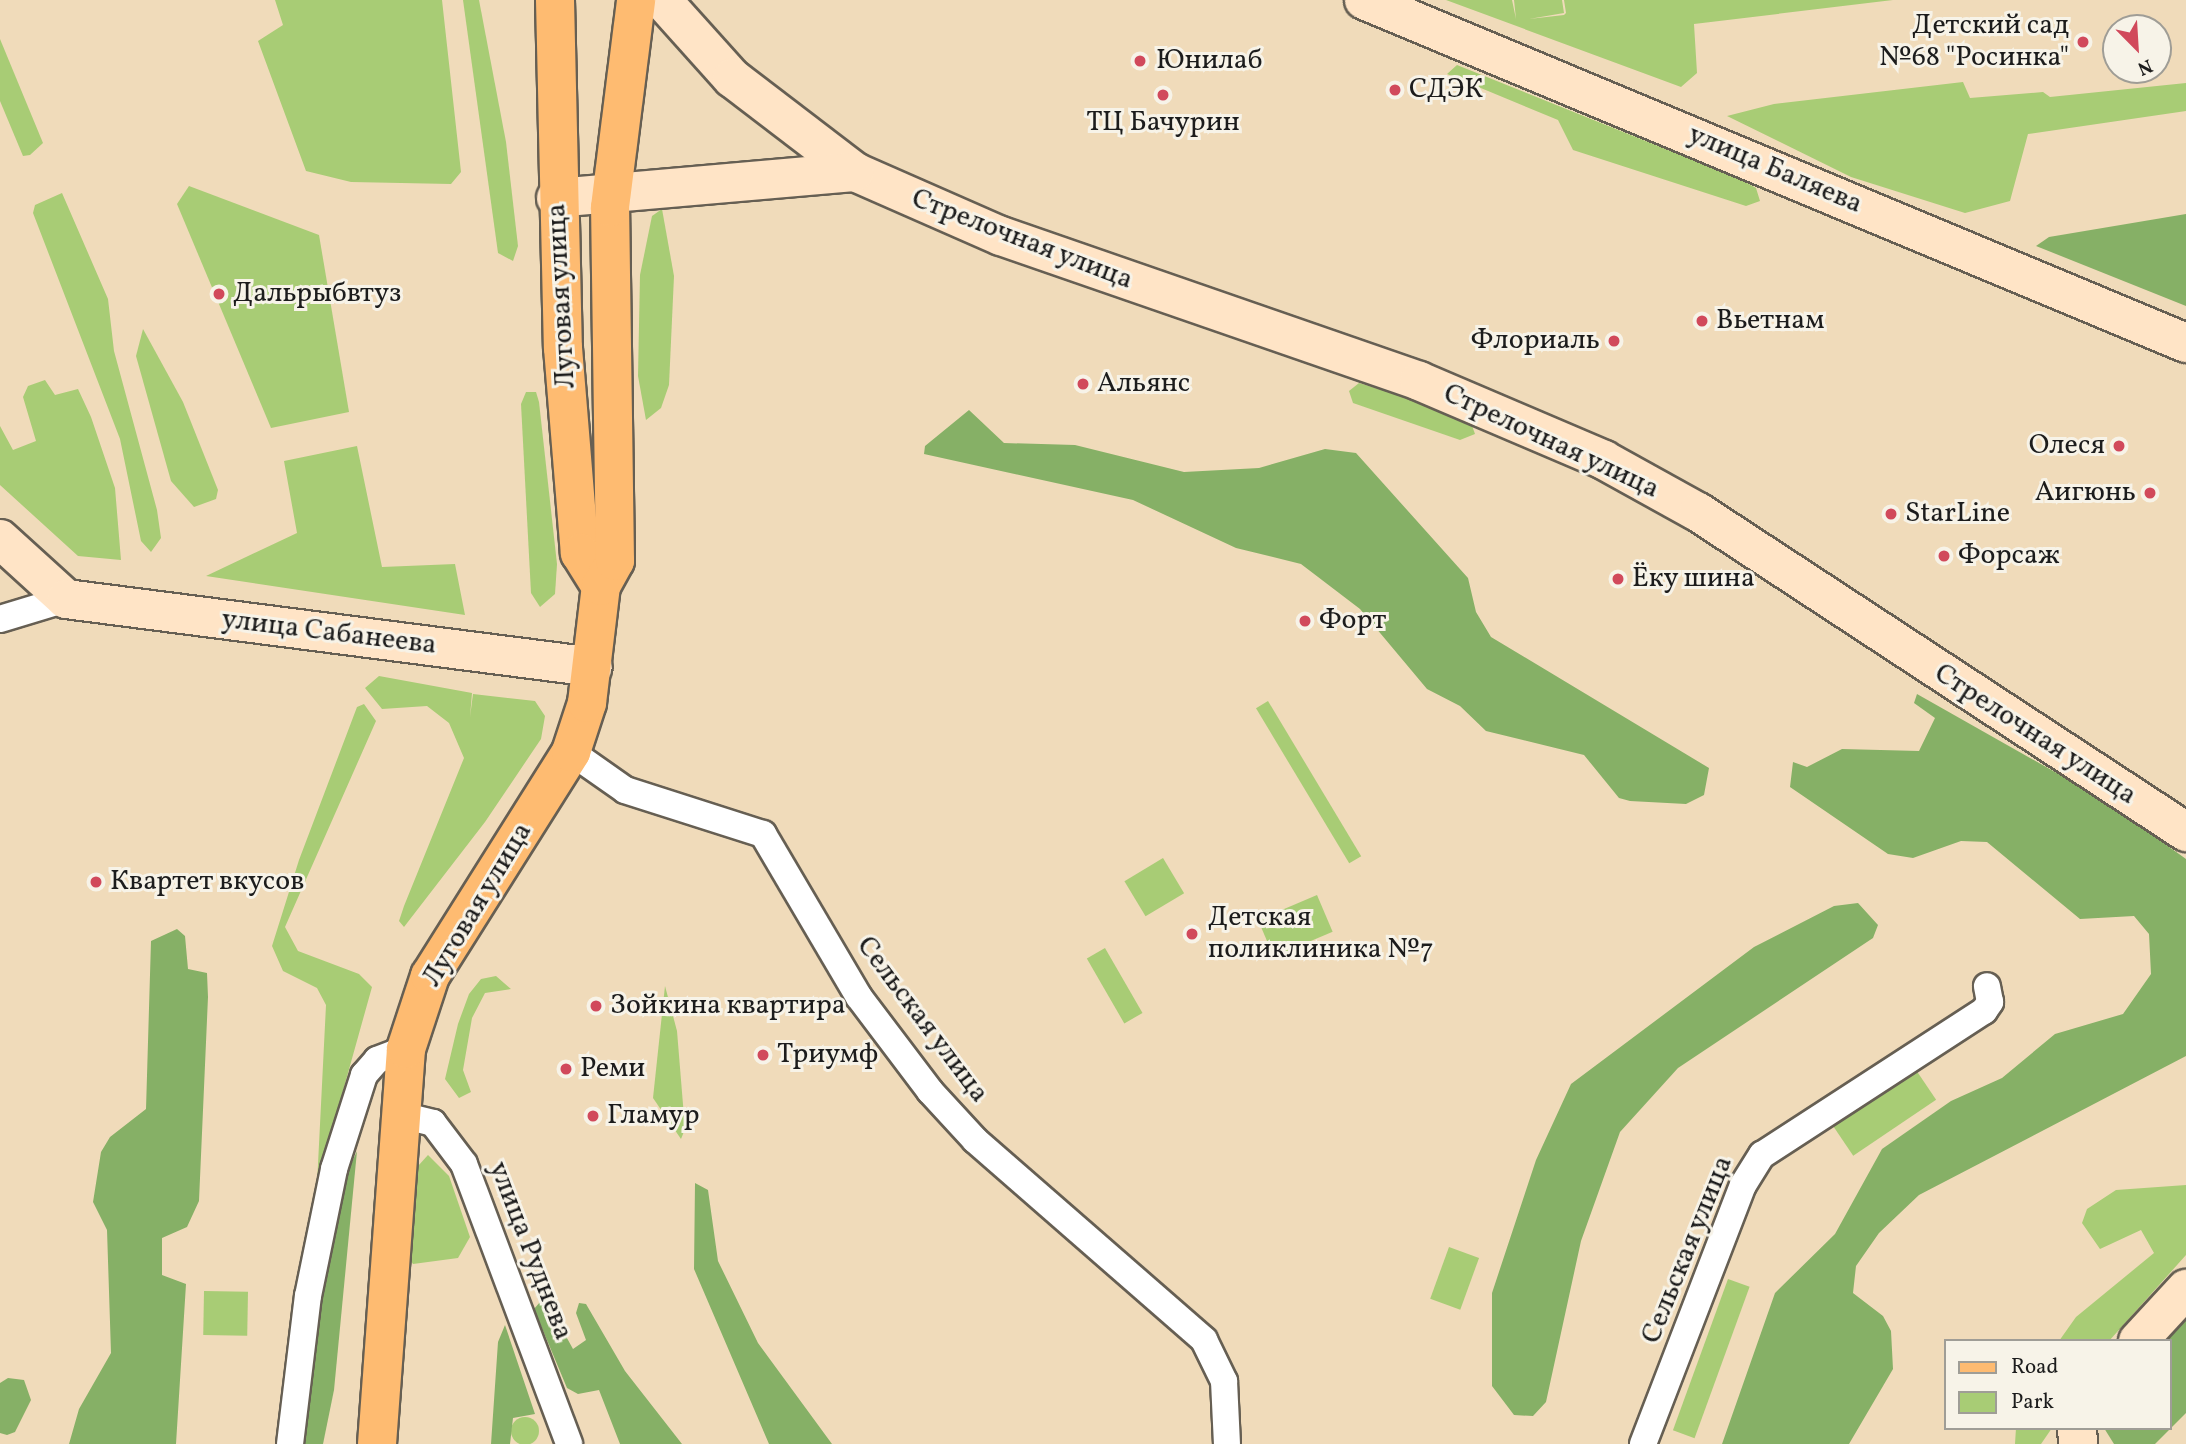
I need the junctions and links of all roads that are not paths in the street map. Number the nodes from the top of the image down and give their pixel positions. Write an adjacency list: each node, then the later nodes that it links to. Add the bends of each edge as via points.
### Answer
1 (555, 0): 7 (main road, Луговая улица)
2 (635, 0): 6 (main road, Луговая улица)
3 (662, 0): 5 (main road, Стрелочная улица, via 732,78)
4 (1364, 0): 8 (main road, улица Баляева)
5 (855, 172): 6 (main road, Стрелочная улица); 15 (main road, Стрелочная улица, via 976,227 1419,381 1605,460 1698,512)
6 (611, 195): 7 (main road, Стрелочная улица); 10 (main road, Луговая улица, via 618,496 615,561)
7 (555, 198): 10 (main road, Луговая улица, via 580,553)
8 (2186, 343)
9 (0, 539): 11 (main road)
10 (601, 586): 13 (main road, Луговая улица)
11 (66, 599): 12 (street, улица Сабанеева); 13 (main road, улица Сабанеева)
12 (0, 619)
13 (593, 667): 14 (main road, Луговая улица)
14 (571, 752): 17 (main road, Луговая улица, via 430,976); 24 (street, Сельская улица, via 625,790 740,823 769,841 859,997 930,1091 975,1140 1204,1340 1224,1381)
15 (2186, 832)
16 (1986, 986): 25 (street, Сельская улица, via 1990,1002 1983,1011 1762,1154 1743,1185)
17 (406, 1049): 18 (main road, Луговая улица); 21 (street, via 377,1060 364,1075 334,1169 308,1296)
18 (397, 1114): 22 (main road, Луговая улица); 23 (street, улица Руднева, via 433,1123 464,1164)
19 (2186, 1289): 20 (main road)
20 (2140, 1339)
21 (290, 1444)
22 (377, 1444)
23 (569, 1444)
24 (1227, 1444)
25 (1643, 1444)

